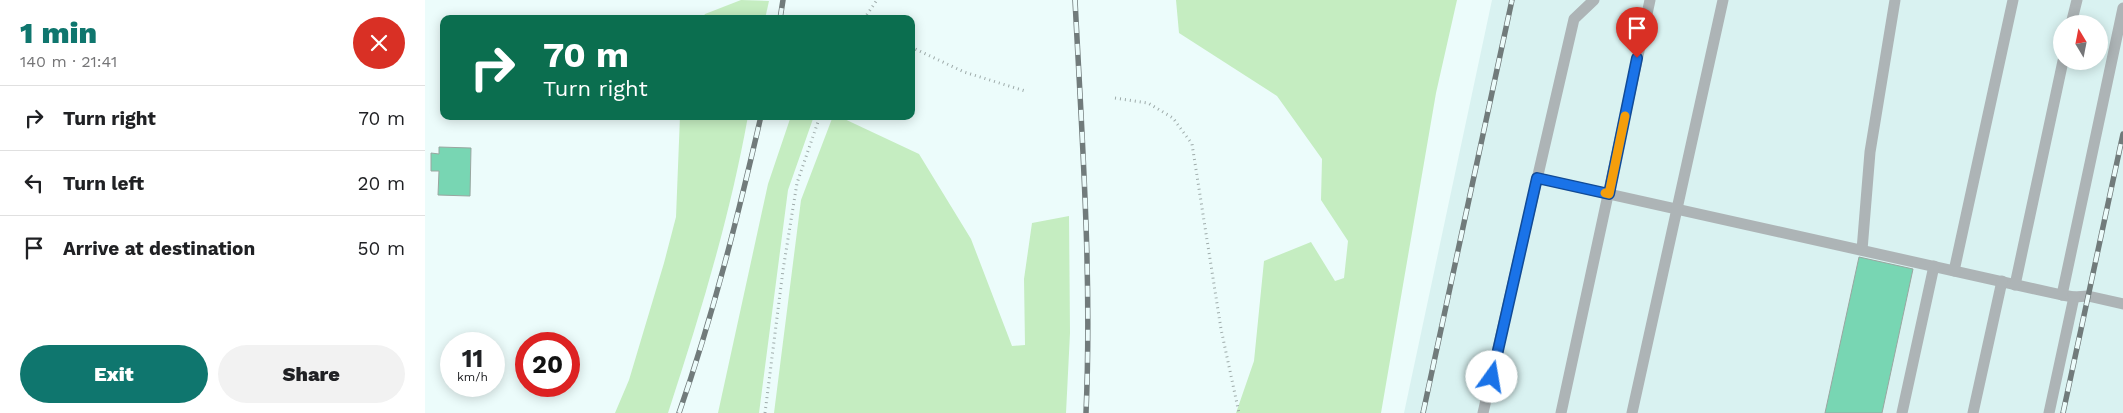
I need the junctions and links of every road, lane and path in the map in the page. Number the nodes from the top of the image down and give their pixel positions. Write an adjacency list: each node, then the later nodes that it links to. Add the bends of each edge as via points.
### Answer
1 (877, 0): 9 (path)
2 (1594, 0): 16 (lane, via 1574,19)
3 (1650, 0): 17 (lane)
4 (1723, 0): 18 (lane)
5 (1895, 0): 19 (lane, via 1870,152)
6 (2013, 0): 21 (lane)
7 (2077, 0): 10 (lane)
8 (2123, 8): 24 (lane)
9 (866, 15)
10 (2073, 15)
11 (915, 50): 13 (path, via 963,72)
12 (2061, 70): 23 (lane)
13 (1025, 91)
14 (1115, 98): 28 (path, via 1148,103 1173,118 1192,144 1221,329)
15 (819, 120): 27 (path, via 797,183)
16 (1537, 178): 17 (lane); 29 (lane)
17 (1609, 194): 18 (lane); 30 (lane)
18 (1677, 209): 19 (lane); 31 (lane)
19 (1862, 250): 20 (lane)
20 (1934, 266): 21 (lane); 32 (lane)
21 (1954, 271): 22 (lane)
22 (2002, 282): 23 (lane); 33 (lane)
23 (2015, 284): 24 (lane)
24 (2062, 295): 25 (lane)
25 (2074, 297): 26 (lane, via 2088,296); 34 (lane)
26 (2123, 304)
27 (765, 413)
28 (1239, 413)
29 (1483, 413)
30 (1561, 413)
31 (1632, 413)
32 (1901, 413)
33 (1973, 413)
34 (2049, 413)

